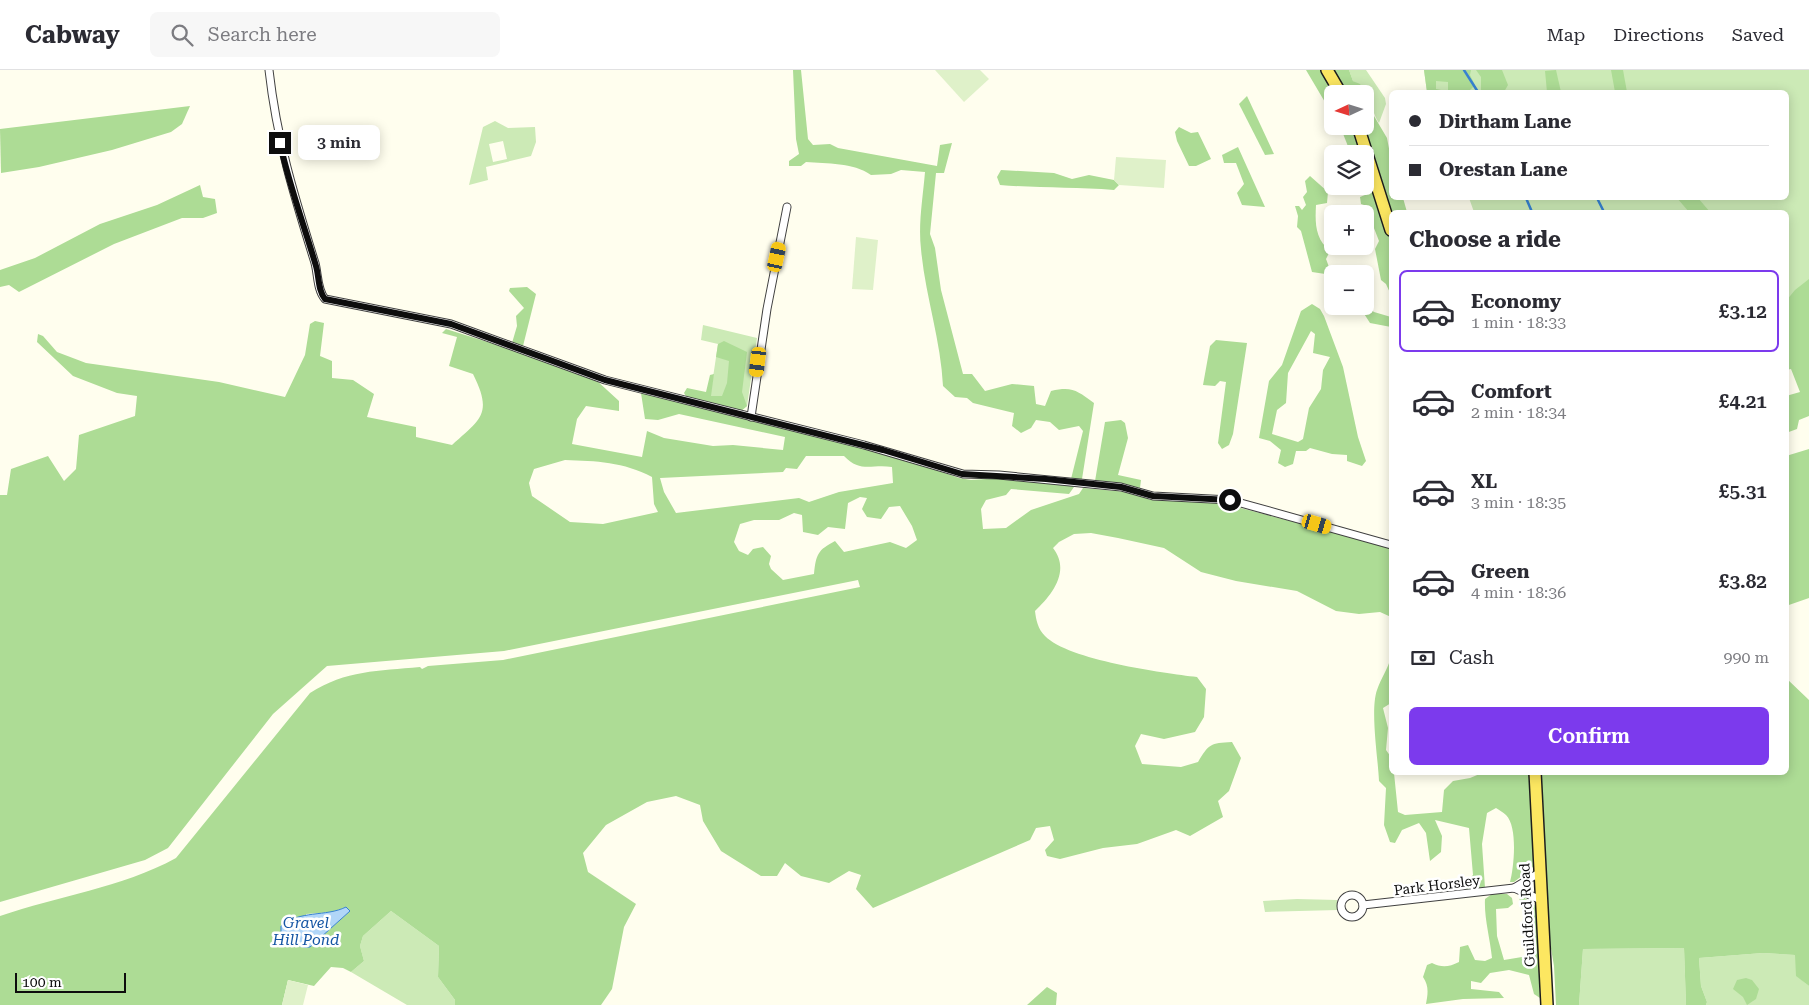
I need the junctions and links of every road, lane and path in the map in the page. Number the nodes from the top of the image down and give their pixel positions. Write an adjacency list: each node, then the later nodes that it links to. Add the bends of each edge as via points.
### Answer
1 (269, 70): 7 (street, via 283,156 325,299 451,324 605,380)
2 (1327, 70): 3 (main road)
3 (1336, 85)
4 (1361, 135): 6 (main road)
5 (787, 207): 7 (street, via 767,308)
6 (1389, 224)
7 (751, 417): 8 (street, via 902,455 962,474 1121,487 1153,496 1230,500)
8 (1389, 543)
9 (1535, 775): 10 (main road, Guildford Road)
10 (1539, 873): 11 (street, Park Horsley); 12 (main road, Guildford Road)
11 (1514, 888): 12 (street); 13 (street, Park Horsley)
12 (1541, 900): 14 (main road, Guildford Road)
13 (1363, 905)
14 (1547, 1005)

